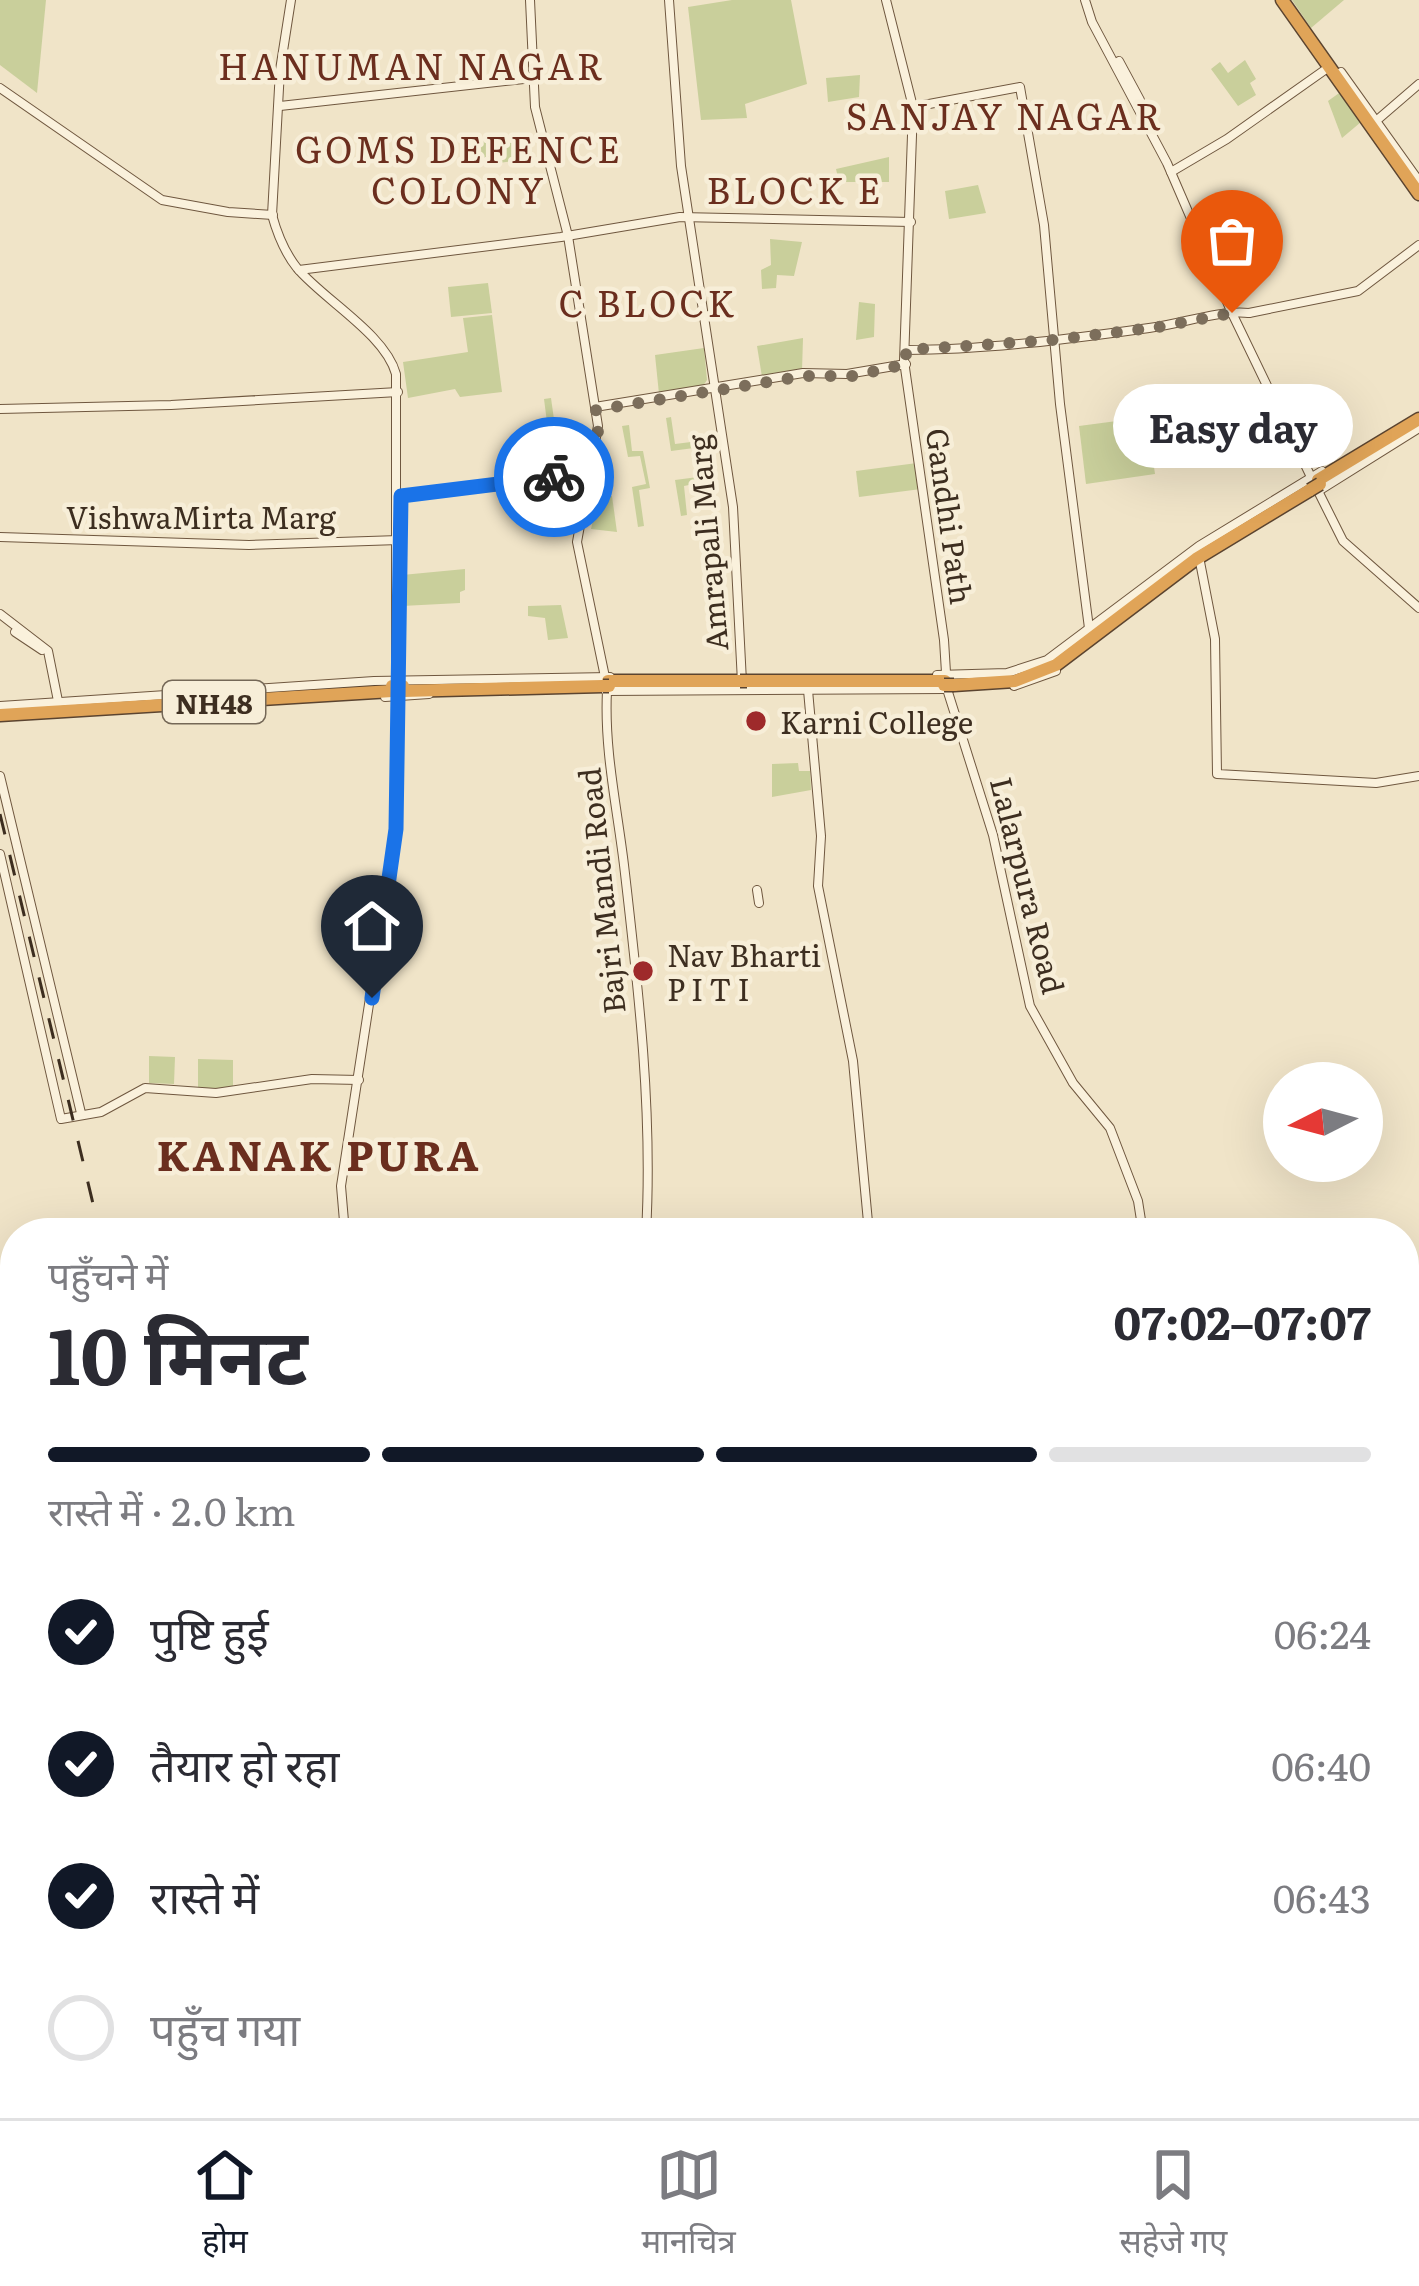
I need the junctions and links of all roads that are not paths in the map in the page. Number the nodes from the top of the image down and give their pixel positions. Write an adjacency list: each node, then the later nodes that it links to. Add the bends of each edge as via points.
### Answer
1 (292, 0): 11 (street); 17 (street)
2 (668, 0): 13 (street)
3 (886, 0): 12 (street, Gandhi Path)
4 (1087, 0): 15 (street)
5 (1282, 0): 7 (highway)
6 (529, 1): 8 (street)
7 (1333, 70): 14 (street); 15 (street); 16 (highway)
8 (532, 78): 11 (street); 18 (street)
9 (1419, 84): 14 (street)
10 (0, 88): 17 (street, via 154,196)
11 (280, 106): 17 (street)
12 (913, 107): 21 (street, Gandhi Path); 29 (street, via 1020,87)
13 (674, 108): 19 (street); 19 (street)
14 (1376, 121): 16 (street)
15 (1169, 168): 20 (street)
16 (1419, 191)
17 (271, 215): 26 (street)
18 (563, 218): 22 (street); 23 (street)
19 (690, 220): 21 (street); 21 (street); 22 (street); 31 (street)
20 (1194, 220): 27 (street); 27 (street)
21 (908, 224): 30 (street, Gandhi Path)
22 (570, 237): 23 (street); 25 (street)
23 (553, 239): 25 (street); 26 (street)
24 (1419, 245): 28 (street, via 1358,291)
25 (570, 252): 36 (street)
26 (303, 271): 33 (street, via 393,357)
27 (1220, 278): 28 (street)
28 (1232, 312): 29 (street); 39 (street); 39 (street)
29 (1053, 340): 30 (street); 46 (street)
30 (905, 359): 32 (street, via 853,376); 49 (street, Gandhi Path)
31 (713, 374): 32 (street); 32 (street)
32 (715, 389): 34 (street); 34 (street); 36 (street)
33 (398, 391): 35 (street); 40 (street); 42 (street)
34 (717, 406): 50 (street, Amrapali Marg, via 733,507)
35 (0, 408)
36 (595, 408): 38 (street)
37 (1417, 421): 39 (highway, NH48)
38 (588, 475): 40 (street, via 555,471); 52 (street, via 574,544)
39 (1314, 485): 43 (street); 44 (street, via 1347,545); 46 (street, via 1208,540); 49 (highway, NH48, via 1189,559 1051,663 1015,677)
40 (401, 496): 42 (street)
41 (0, 536): 42 (street, VishwaMirta Marg, via 249,545)
42 (399, 538): 51 (street)
43 (1200, 562): 49 (street, via 1051,673 1019,686); 57 (street, via 1215,639 1217,774 1352,782)
44 (1419, 608)
45 (0, 617): 47 (street); 48 (street)
46 (1089, 629): 49 (street, via 1023,670)
47 (27, 636): 48 (street); 54 (street, via 48,651)
48 (42, 650): 54 (street)
49 (948, 682): 50 (highway, NH48); 53 (street); 58 (street); 58 (street, Lalarpura Road)
50 (743, 683): 52 (highway, NH48); 53 (street)
51 (399, 687): 52 (highway, NH48); 54 (street); 55 (street); 55 (highway, NH48); 65 (street, via 396,829)
52 (606, 687): 68 (street, Bajri Mandi Road, via 644,1084); 69 (street, via 648,1114)
53 (808, 690): 70 (street, via 818,886 848,1024)
54 (56, 701): 55 (street)
55 (0, 716)
56 (0, 776): 66 (street)
57 (1419, 776)
58 (981, 789): 64 (street, Lalarpura Road); 64 (street)
59 (0, 854): 63 (street)
60 (0, 871): 63 (street)
61 (757, 890): 62 (street)
62 (759, 903)
63 (27, 973): 66 (street, via 61,1118)
64 (1031, 1006): 71 (street, via 1072,1083 1108,1123); 72 (street, Lalarpura Road, via 1076,1083 1112,1125)
65 (357, 1080): 66 (street, via 312,1078 216,1093 154,1088 101,1112); 67 (street, via 340,1186)
66 (81, 1112)
67 (343, 1218)
68 (647, 1218)
69 (647, 1218)
70 (867, 1218)
71 (1141, 1218)
72 (1143, 1218)

